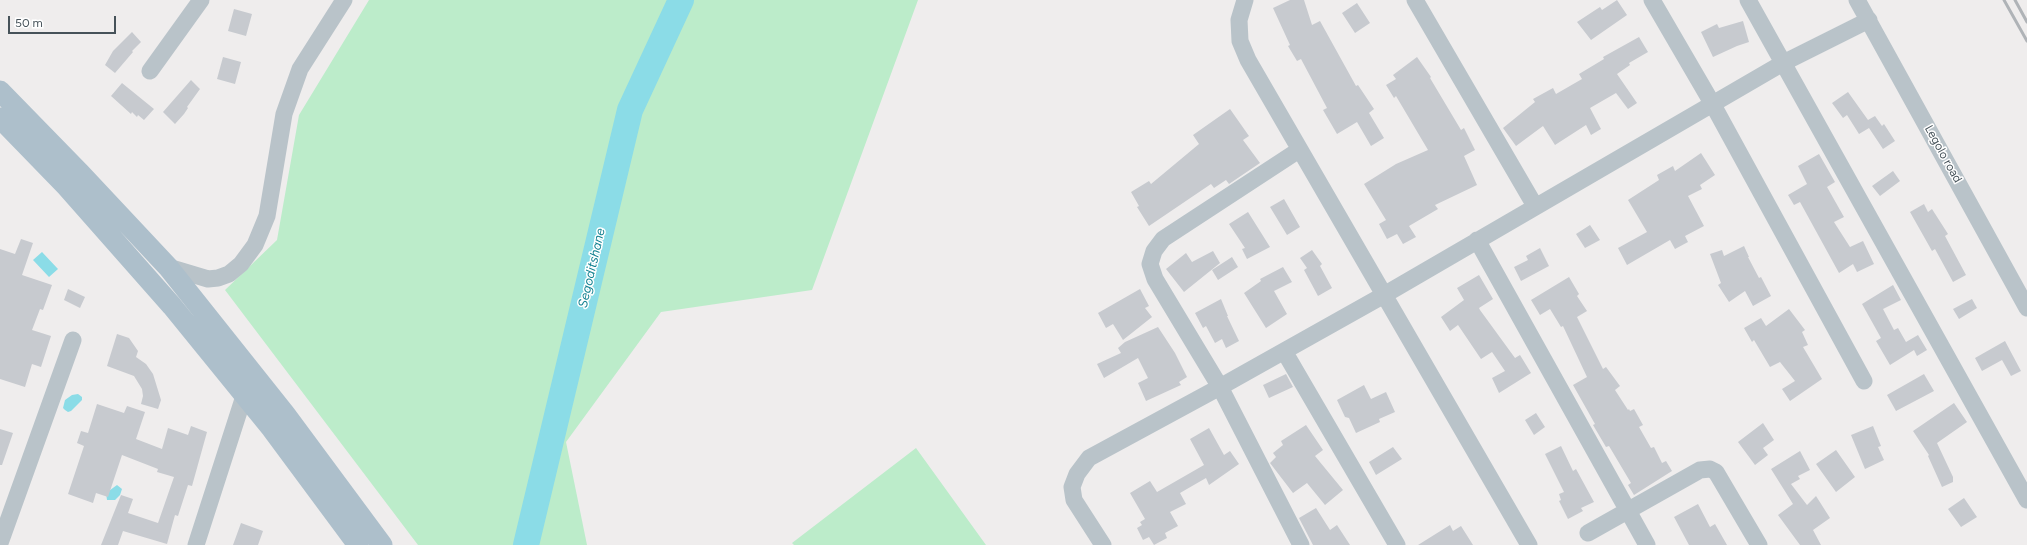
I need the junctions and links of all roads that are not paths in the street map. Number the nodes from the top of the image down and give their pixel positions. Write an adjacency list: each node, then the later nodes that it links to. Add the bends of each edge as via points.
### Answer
1 (201, 0): 10 (street)
2 (344, 0): 17 (street, via 300,69 284,114 267,216 255,245 241,264 229,274 218,278 208,279)
3 (1245, 0): 14 (street, via 1239,20 1240,41)
4 (1415, 0): 15 (street)
5 (1652, 0): 12 (street)
6 (1748, 0): 9 (street)
7 (1857, 0): 8 (street, Legolo road)
8 (1869, 20): 9 (street); 19 (street, Legolo road)
9 (1783, 63): 12 (street); 26 (street)
10 (150, 71)
11 (0, 92): 17 (main road)
12 (1712, 103): 15 (street); 22 (street)
13 (0, 118): 24 (main road, via 67,187 172,306)
14 (1298, 150): 18 (street); 23 (street, via 1163,239 1154,251 1150,264 1155,279)
15 (1535, 206): 16 (street)
16 (1477, 240): 18 (street); 27 (street)
17 (168, 267): 33 (main road, via 285,414)
18 (1384, 295): 21 (street); 36 (street)
19 (2027, 308)
20 (73, 340): 25 (street)
21 (1284, 351): 23 (street); 35 (street)
22 (1864, 380)
23 (1220, 387): 29 (street, via 1089,458 1077,474 1072,487 1074,500); 34 (street)
24 (244, 396): 31 (street); 32 (main road, via 272,429)
25 (7, 498): 30 (street)
26 (2027, 500)
27 (1628, 511): 28 (street); 37 (street); 38 (street, via 1700,470 1710,469 1716,472)
28 (1588, 533)
29 (1097, 541)
30 (0, 543)
31 (196, 545)
32 (358, 545)
33 (382, 545)
34 (1300, 545)
35 (1397, 545)
36 (1529, 545)
37 (1647, 545)
38 (1759, 545)

